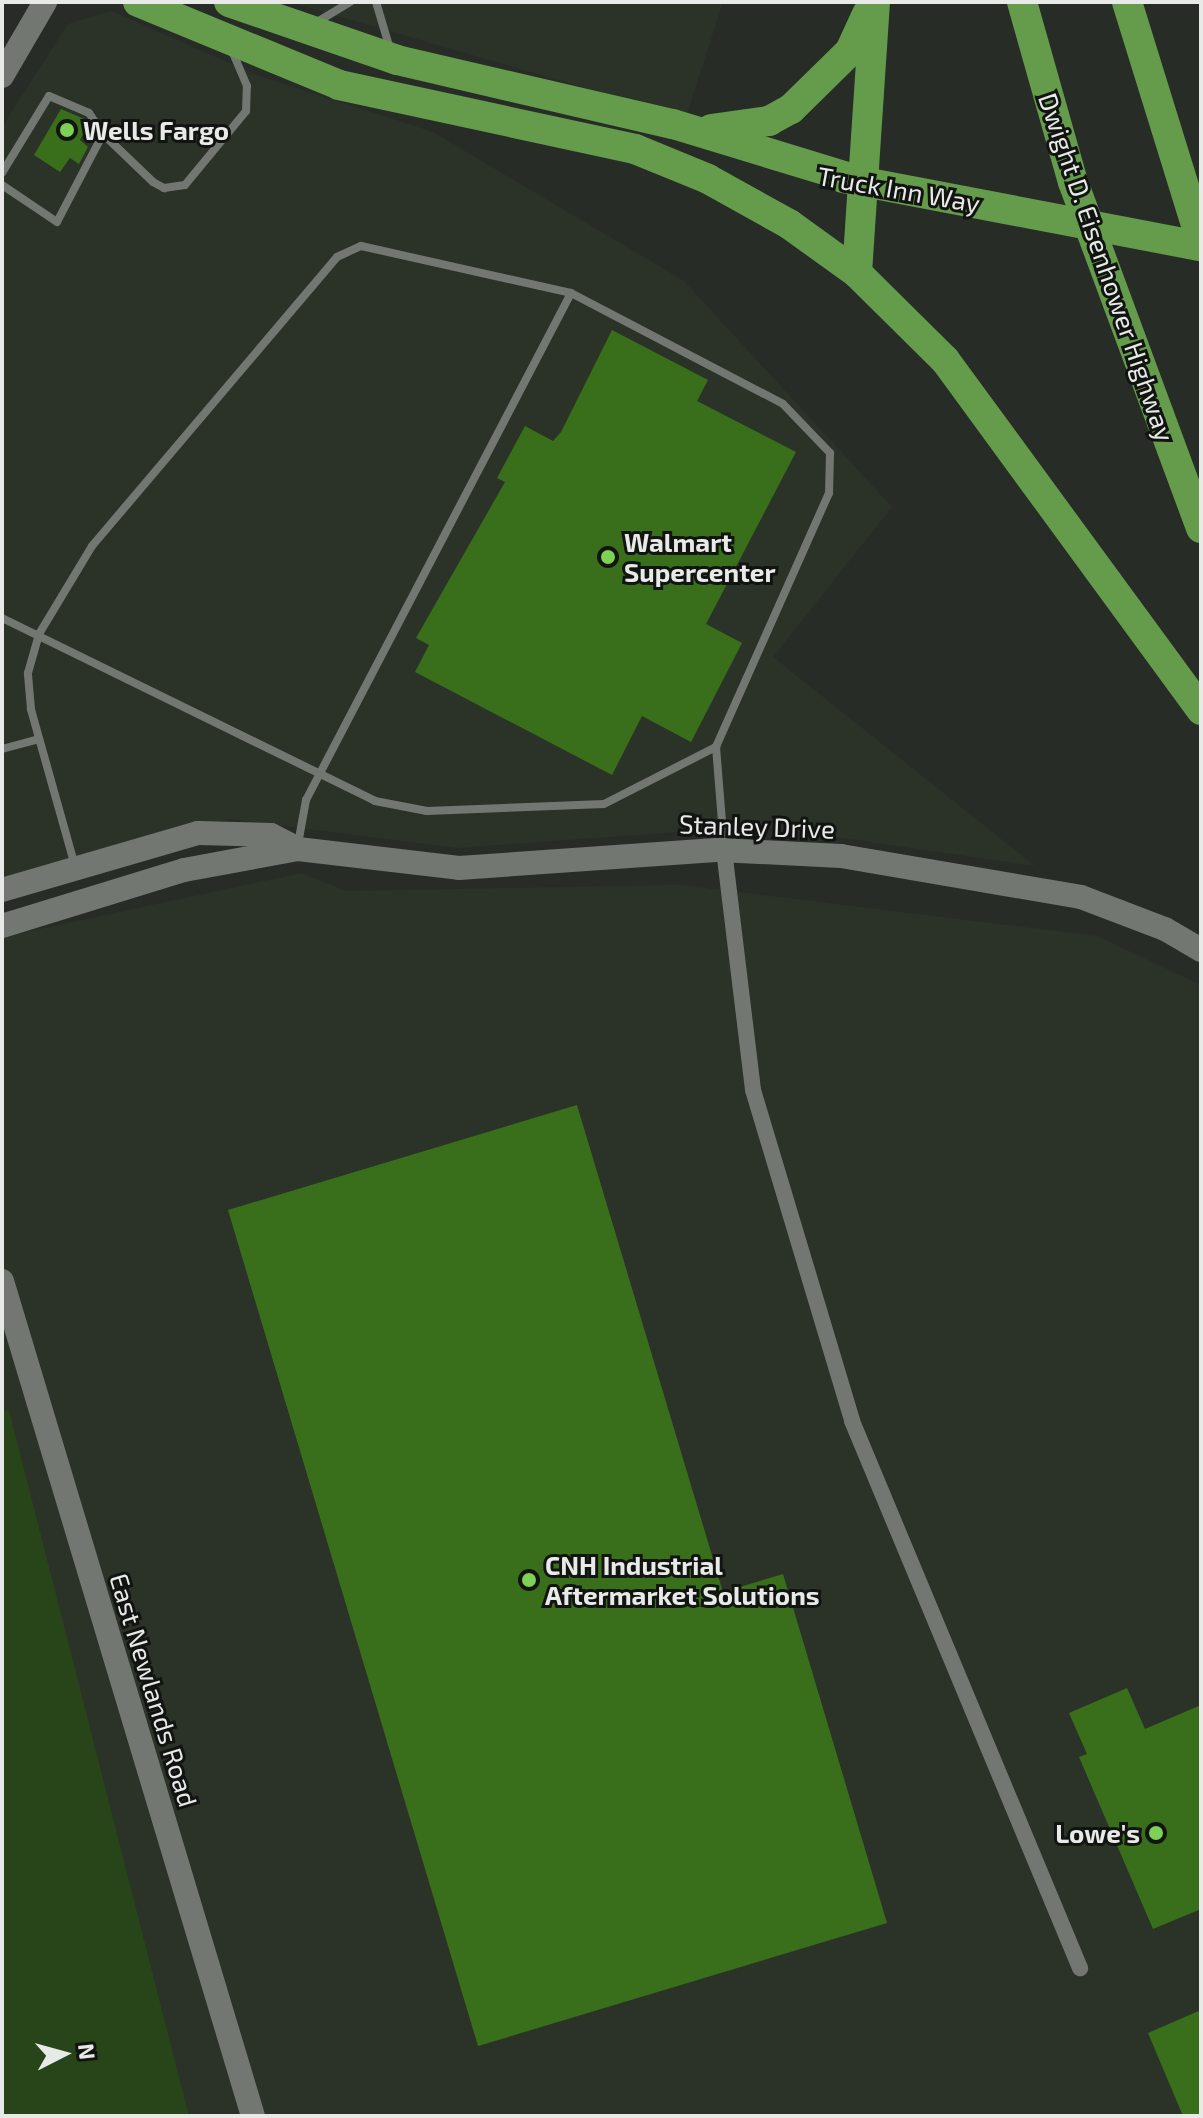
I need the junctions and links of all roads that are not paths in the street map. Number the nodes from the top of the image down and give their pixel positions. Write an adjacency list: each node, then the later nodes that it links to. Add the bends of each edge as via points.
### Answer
1 (45, 2): 12 (street)
2 (138, 2): 10 (highway)
3 (229, 2): 9 (highway)
4 (350, 2): 9 (lane, via 333,17)
5 (376, 2): 11 (lane)
6 (874, 2): 13 (highway, via 850,51 823,84 791,109 724,131); 17 (highway)
7 (1022, 2): 22 (highway, Dwight D. Eisenhower Highway, via 1105,277)
8 (1127, 2): 19 (highway)
9 (295, 27): 11 (highway)
10 (228, 44): 14 (lane, via 247,86 246,111 185,185 164,188 153,182); 15 (highway, via 409,103)
11 (397, 60): 13 (highway)
12 (2, 76)
13 (673, 124): 17 (highway)
14 (103, 134): 16 (lane, via 89,113 49,96); 18 (lane, via 57,222)
15 (597, 137): 17 (highway, Truck Inn Way); 20 (highway, via 749,200)
16 (2, 173)
17 (861, 181): 19 (highway, Truck Inn Way); 20 (highway)
18 (2, 185)
19 (1201, 243)
20 (857, 273): 25 (highway, via 976,398)
21 (571, 293): 24 (lane, via 374,247 348,249 92,546); 27 (lane, via 783,404 830,453 829,493); 29 (lane)
22 (1201, 528)
23 (2, 618): 24 (lane)
24 (39, 634): 26 (lane, via 28,673); 29 (lane)
25 (1201, 710)
26 (39, 739): 28 (lane); 32 (lane)
27 (716, 747): 29 (lane, via 661,771 623,799 493,811 427,811 375,801); 31 (lane)
28 (2, 749)
29 (322, 771): 30 (lane, via 303,812)
30 (298, 849): 31 (street, Stanley Drive, via 459,868); 32 (street, Stanley Drive, via 271,835 216,831); 34 (street, Stanley Drive, via 184,870)
31 (724, 850): 35 (street, Stanley Drive, via 841,856 1081,897 1165,929); 37 (street, via 753,1090 852,1421)
32 (75, 867): 33 (street, Stanley Drive)
33 (2, 890)
34 (2, 926)
35 (1201, 950)
36 (2, 1281): 38 (street, East Newlands Road)
37 (1080, 1968)
38 (253, 2116)

